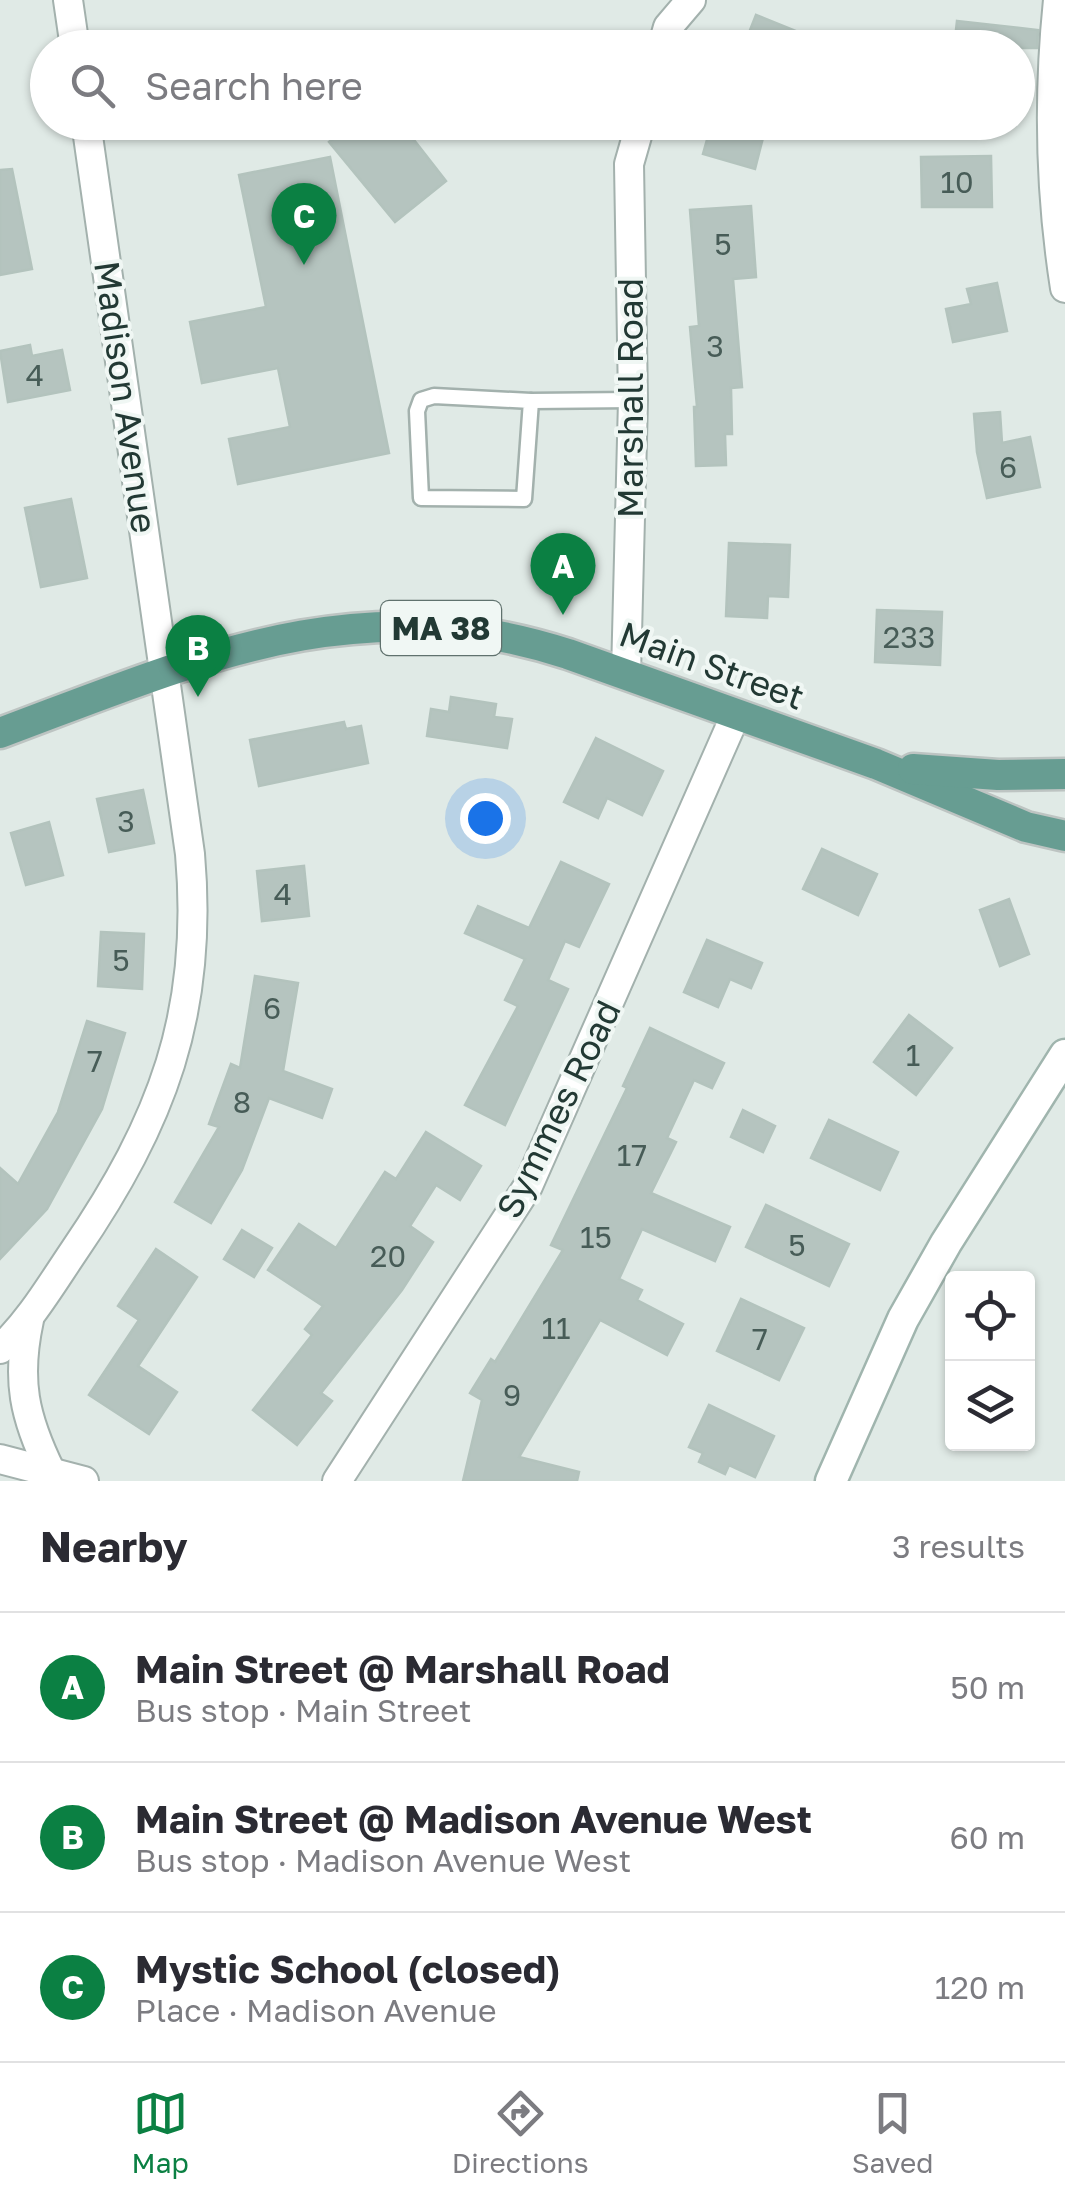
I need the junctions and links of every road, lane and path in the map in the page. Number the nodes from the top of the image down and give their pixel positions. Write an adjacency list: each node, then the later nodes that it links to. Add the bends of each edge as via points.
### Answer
1 (68, 0): 4 (street)
2 (691, 0): 5 (street)
3 (1058, 0): 8 (street, via 1052,169)
4 (72, 30)
5 (667, 30)
6 (89, 140): 11 (street, Madison Avenue)
7 (636, 140): 9 (street, Marshall Road, via 629,164)
8 (1065, 288)
9 (633, 400): 10 (lane); 12 (street, Marshall Road)
10 (531, 401): 10 (lane, via 421,400 422,498 524,499)
11 (165, 672): 12 (main road, Main Street / MA 38, via 308,632 380,626 498,636); 14 (main road, Main Street / MA 38); 19 (street, Madison Avenue, via 192,880 184,1013 135,1155)
12 (626, 674): 13 (main road, Main Street / MA 38)
13 (736, 714): 15 (main road, Main Street / MA 38); 24 (street, Symmes Road, via 528,1186)
14 (0, 732)
15 (876, 764): 16 (main road, Main Street / MA 38); 17 (main road, Main Street / MA 38)
16 (1065, 774)
17 (1065, 836)
18 (1064, 1059): 25 (main road, via 903,1319)
19 (30, 1317): 20 (street, Madison Avenue); 22 (street, via 21,1385)
20 (0, 1349)
21 (0, 1460): 22 (street)
22 (51, 1472): 23 (street)
23 (84, 1481)
24 (336, 1481)
25 (830, 1481)

